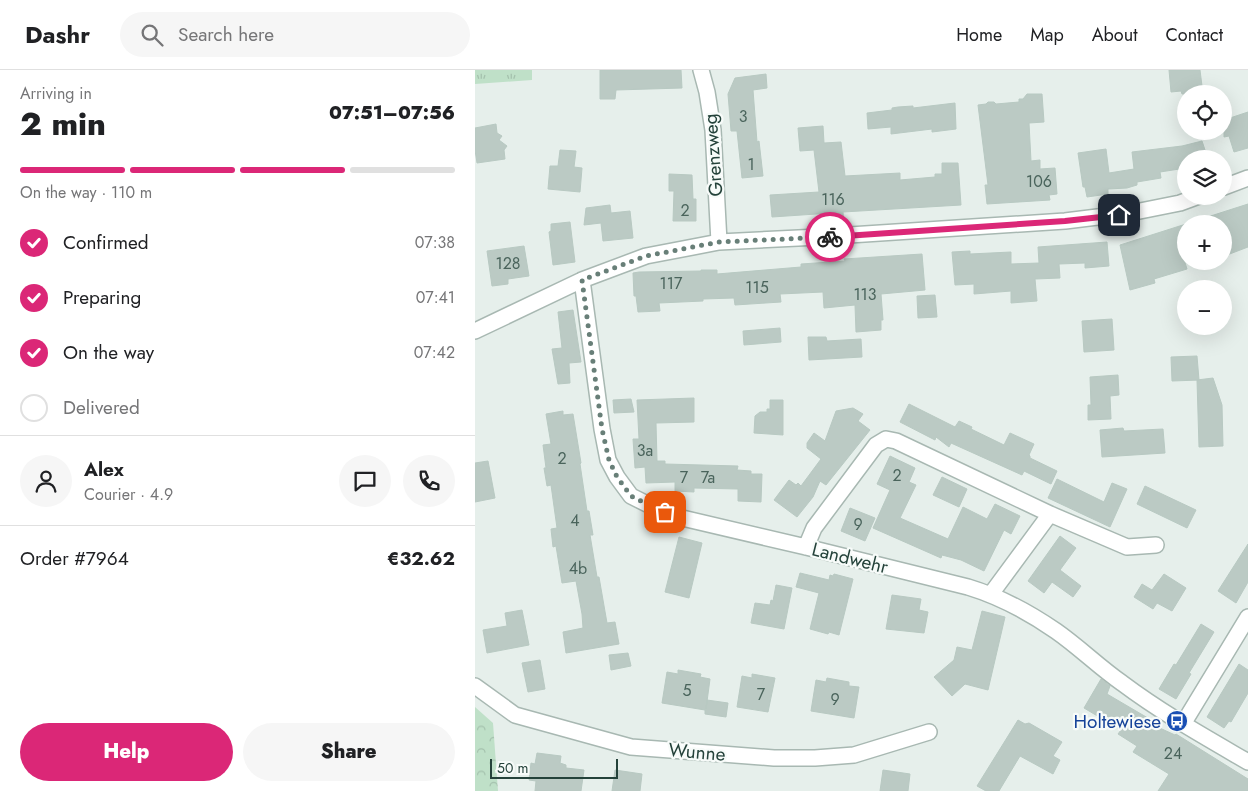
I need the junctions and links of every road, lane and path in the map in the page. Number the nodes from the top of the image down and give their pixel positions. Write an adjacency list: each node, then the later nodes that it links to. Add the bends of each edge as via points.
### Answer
1 (701, 70): 5 (street, Grenzweg, via 713,130)
2 (1248, 178): 3 (street)
3 (1232, 185)
4 (1177, 204): 5 (street, via 1073,220)
5 (719, 242): 6 (street, via 646,256)
6 (582, 280): 7 (street); 10 (street, Landwehr, via 609,460 631,496 678,517)
7 (475, 331)
8 (1050, 514): 9 (street, via 1127,547); 10 (street, via 886,439 876,445 814,528); 11 (street)
9 (1156, 545)
10 (806, 547): 11 (street, Landwehr)
11 (991, 594): 14 (street, Landwehr, via 1056,631 1123,684)
12 (1248, 616): 14 (street)
13 (475, 686): 15 (street, Wunne, via 515,715 631,747 815,758 854,755)
14 (1183, 724): 16 (street, Landwehr)
15 (929, 732)
16 (1248, 762)

